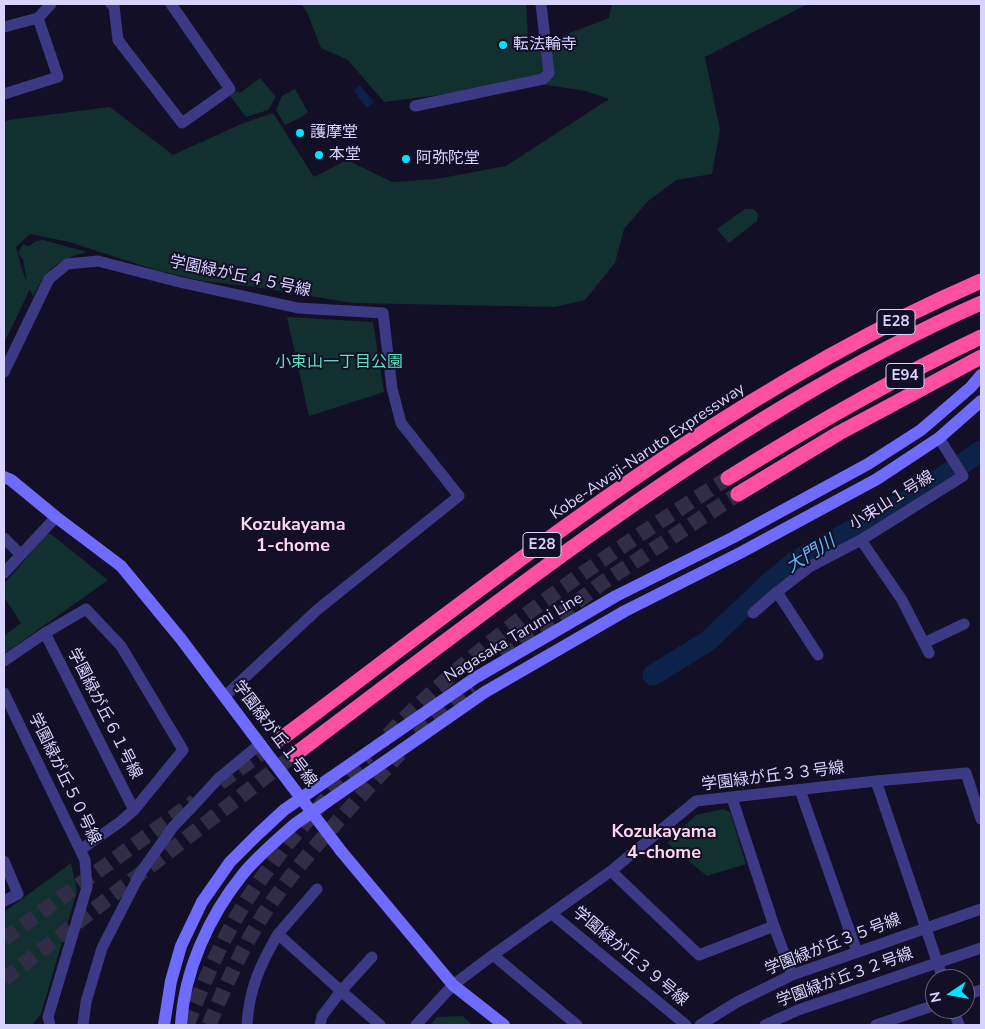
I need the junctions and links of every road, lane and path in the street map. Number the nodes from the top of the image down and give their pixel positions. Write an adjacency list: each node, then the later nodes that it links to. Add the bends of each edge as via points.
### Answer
1 (51, 4): 5 (street)
2 (172, 4): 4 (street, via 230,89 182,123 118,40)
3 (541, 4): 8 (street, via 549,73 544,79)
4 (114, 5)
5 (38, 18): 6 (street); 7 (street, via 58,77)
6 (4, 27)
7 (4, 94)
8 (415, 106)
9 (981, 275): 13 (highway)
10 (981, 281): 13 (highway, Kobe-Awaji-Naruto Expressway / E28)
11 (981, 303): 15 (highway, E28)
12 (981, 311): 15 (highway)
13 (880, 329): 39 (highway, Kobe-Awaji-Naruto Expressway / E28, via 743,407 601,501)
14 (981, 337): 24 (highway, E94, via 905,375)
15 (890, 347): 41 (highway, E28, via 822,384 681,471 535,575)
16 (981, 358): 21 (highway, E94)
17 (981, 365): 21 (highway)
18 (4, 372): 38 (street, 学園緑が丘４５号線, via 49,278 67,264 98,261 298,308 383,314 392,388 401,423 459,496 317,610)
19 (981, 375): 69 (main road, Nagasaka Tarumi Line, via 922,430 876,459 732,538 616,596 475,678 284,810 230,862 202,902 181,946 171,980)
20 (981, 401): 22 (main road, Nagasaka Tarumi Line)
21 (838, 433): 25 (highway, E94)
22 (939, 438): 28 (street, 小束山１号線, via 962,476); 70 (main road, Nagasaka Tarumi Line, via 877,479 624,611 485,692 295,824 244,873 217,910 198,952)
23 (4, 477): 26 (main road, 学園緑が丘１号線)
24 (728, 478)
25 (738, 494)
26 (56, 517): 29 (street); 38 (main road, 学園緑が丘１号線, via 121,566)
27 (4, 538): 29 (street)
28 (861, 540): 31 (street, 小束山１号線, via 811,566); 33 (street, via 902,600 927,648)
29 (20, 554): 30 (street)
30 (4, 573)
31 (777, 592): 32 (street, 小束山１号線); 35 (street)
32 (753, 613)
33 (964, 624)
34 (45, 633): 36 (street); 45 (street, 学園緑が丘６１号線); 45 (street, via 86,609 121,646 183,750)
35 (818, 655)
36 (4, 661)
37 (4, 693): 47 (street, 学園緑が丘５０号線)
38 (225, 696): 40 (main road, 学園緑が丘１号線)
39 (282, 738)
40 (260, 744): 64 (main road, 学園緑が丘１号線, bridge, via 341,851); 68 (street, via 219,778 173,827 141,872 102,948 86,1002)
41 (294, 755)
42 (876, 781): 43 (street, 学園緑が丘３３号線); 46 (street, 学園緑が丘３３号線, via 966,773); 55 (street)
43 (800, 790): 44 (street, 学園緑が丘３３号線); 58 (street)
44 (732, 798): 49 (street, 学園緑が丘３３号線, via 696,801); 54 (street)
45 (134, 810): 47 (street)
46 (981, 819)
47 (80, 850): 67 (street, 学園緑が丘５０号線, via 85,860 87,886 48,1017)
48 (4, 861): 51 (street, via 18,894)
49 (610, 871): 53 (street, 学園緑が丘３３号線); 54 (street, via 699,955)
50 (317, 889): 56 (street)
51 (4, 901)
52 (981, 909): 55 (street, 学園緑が丘３５号線)
53 (552, 914): 59 (street, 学園緑が丘３３号線); 77 (street, 学園緑が丘３９号線)
54 (774, 926): 63 (street)
55 (926, 928): 58 (street, 学園緑が丘３５号線); 61 (street)
56 (278, 934): 65 (street); 71 (street, via 253,985)
57 (981, 948): 61 (street, 学園緑が丘３２号線)
58 (857, 952): 63 (street, 学園緑が丘３５号線)
59 (492, 955): 64 (street, 学園緑が丘３３号線); 76 (street)
60 (372, 957): 65 (street)
61 (937, 962): 62 (street); 79 (street, 学園緑が丘３２号線, via 798,1010)
62 (939, 969)
63 (792, 975): 78 (street, 学園緑が丘３５号線, via 737,1002)
64 (453, 984): 74 (street, 学園緑が丘３３号線); 75 (main road, 学園緑が丘１号線)
65 (341, 990): 72 (street, via 322,1016); 73 (street)
66 (925, 1008): 80 (street)
67 (50, 1025)
68 (83, 1025)
69 (164, 1025)
70 (181, 1025)
71 (247, 1025)
72 (320, 1025)
73 (380, 1025)
74 (416, 1025)
75 (504, 1025)
76 (577, 1025)
77 (686, 1025)
78 (700, 1025)
79 (765, 1025)
80 (876, 1025)

